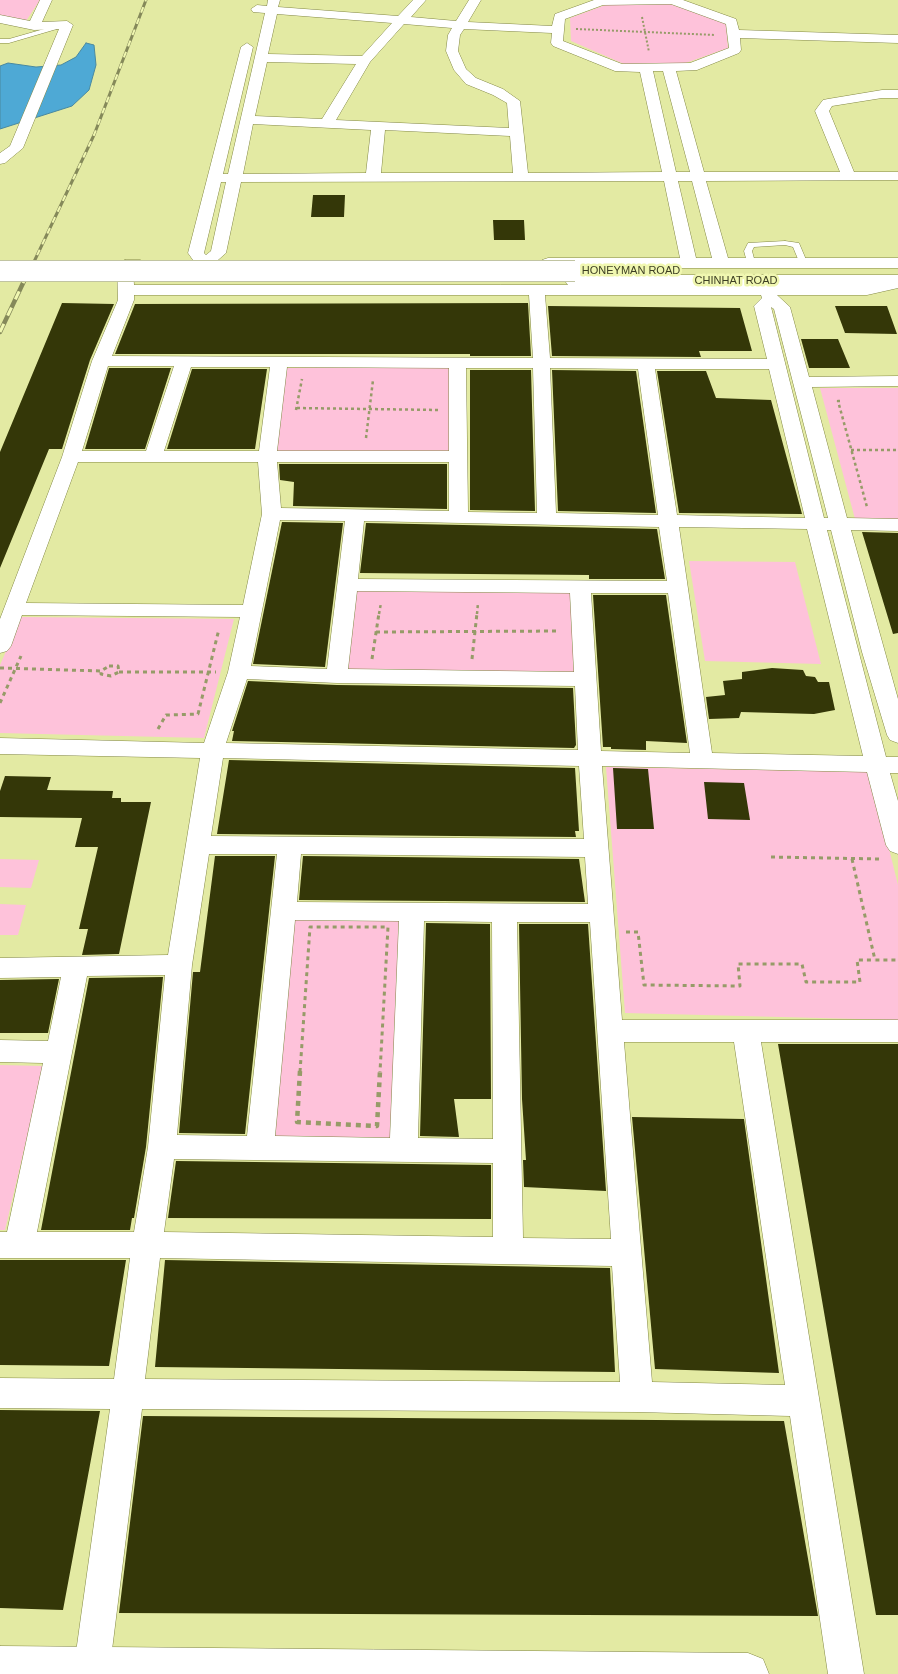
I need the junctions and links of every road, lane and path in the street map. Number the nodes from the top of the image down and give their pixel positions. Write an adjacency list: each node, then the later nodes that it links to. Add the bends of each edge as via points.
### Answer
1 (46, 0): 12 (street)
2 (420, 0): 9 (street)
3 (475, 0): 11 (street)
4 (623, 0): 5 (street); 13 (street, via 602,1 559,17)
5 (644, 0): 14 (path); 15 (street, via 672,0 732,22)
6 (273, 5): 7 (street); 9 (street); 20 (street)
7 (257, 9)
8 (0, 19): 12 (street)
9 (401, 21): 11 (street); 21 (street)
10 (67, 25): 12 (street); 18 (lane); 29 (street, via 16,148)
11 (460, 25): 13 (street); 28 (street, via 454,35 452,51 460,70 471,81 513,101)
12 (34, 26)
13 (558, 29): 14 (path); 22 (street, via 557,43 620,68)
14 (645, 32): 15 (path); 22 (path)
15 (734, 36): 17 (street); 19 (street); 23 (street, via 735,50 692,67)
16 (250, 38): 36 (street)
17 (898, 40)
18 (0, 41)
19 (898, 44)
20 (261, 58): 21 (street); 25 (street)
21 (365, 60): 26 (street)
22 (649, 68): 23 (street); 34 (street)
23 (669, 68): 35 (street)
24 (898, 94): 30 (street, via 828,103 822,112)
25 (248, 120): 26 (street); 37 (street)
26 (327, 123): 27 (street)
27 (380, 125): 28 (street); 32 (street)
28 (516, 132): 33 (street)
29 (0, 160)
30 (849, 176): 31 (street); 35 (street)
31 (898, 176)
32 (372, 177): 33 (street); 37 (street)
33 (521, 177): 34 (street)
34 (670, 177): 35 (street); 38 (street)
35 (698, 177): 39 (street)
36 (215, 178): 37 (street); 41 (street, via 196,253)
37 (235, 178): 41 (street, via 218,253)
38 (689, 262): 39 (street); 41 (street)
39 (721, 262): 40 (street)
40 (898, 262)
41 (204, 264): 48 (street, via 125,265)
42 (898, 269): 44 (street, HONEYMAN ROAD)
43 (0, 271): 44 (street, bridge)
44 (575, 276): 45 (street); 46 (street, CHINHAT ROAD)
45 (0, 282)
46 (898, 282): 47 (street)
47 (867, 290): 50 (street); 50 (street, via 894,300)
48 (125, 295): 49 (street); 51 (street)
49 (537, 295): 50 (street); 55 (street)
50 (769, 295): 57 (street, via 762,306); 61 (street, via 782,307)
51 (101, 361): 52 (street); 72 (street)
52 (184, 361): 53 (street); 73 (street)
53 (279, 362): 54 (street); 70 (street)
54 (456, 362): 55 (street); 65 (street)
55 (541, 363): 56 (street); 78 (street)
56 (646, 363): 57 (street); 79 (street)
57 (776, 364): 80 (street)
58 (303, 370): 63 (path)
59 (374, 371): 64 (path)
60 (898, 381): 61 (street)
61 (802, 382): 81 (street)
62 (846, 401): 68 (path, via 838,401)
63 (297, 408): 64 (path); 66 (path)
64 (369, 409): 65 (path, via 444,410 444,416); 67 (path)
65 (457, 415): 71 (street)
66 (295, 416)
67 (366, 439)
68 (851, 450): 69 (path); 74 (path)
69 (898, 450)
70 (267, 456): 71 (street); 73 (street); 75 (street)
71 (458, 456): 77 (street)
72 (71, 457): 73 (street); 88 (street)
73 (152, 457)
74 (868, 512)
75 (272, 514): 76 (street); 89 (street)
76 (355, 517): 77 (street); 83 (street)
77 (460, 518): 78 (street)
78 (548, 520): 79 (street)
79 (668, 522): 80 (street); 85 (street)
80 (815, 524): 81 (street); 114 (street)
81 (839, 524): 82 (street); 104 (street)
82 (898, 525)
83 (347, 585): 84 (street); 105 (street)
84 (580, 586): 85 (street); 92 (street)
85 (677, 587): 113 (street)
86 (479, 598): 91 (path)
87 (382, 599): 93 (path)
88 (15, 609): 89 (street); 94 (street)
89 (251, 612): 103 (street)
90 (221, 624): 102 (path)
91 (475, 631): 92 (path); 93 (path); 97 (path)
92 (582, 631): 106 (street)
93 (376, 632): 96 (path)
94 (0, 646)
95 (23, 651): 99 (path)
96 (370, 665)
97 (472, 667)
98 (0, 668): 99 (path)
99 (16, 668): 100 (path); 107 (path)
100 (101, 671): 101 (path, via 104,676); 101 (path, via 109,666 118,666)
101 (119, 672): 102 (path)
102 (208, 672): 108 (path, via 198,714 166,715 159,729)
103 (239, 672): 105 (street); 111 (street)
104 (888, 675): 109 (street)
105 (337, 676): 106 (street)
106 (585, 679): 112 (street)
107 (0, 703)
108 (149, 728)
109 (898, 735)
110 (0, 746): 111 (street)
111 (213, 749): 112 (street); 115 (street)
112 (590, 758): 113 (street); 118 (street)
113 (702, 760): 114 (street)
114 (887, 765): 117 (street)
115 (198, 845): 116 (street); 128 (street)
116 (290, 846): 118 (street); 122 (street)
117 (898, 846)
118 (597, 848): 125 (street)
119 (771, 857): 120 (path)
120 (852, 859): 121 (path); 126 (path)
121 (882, 860)
122 (284, 911): 123 (street); 138 (street)
123 (412, 912): 124 (street); 139 (street)
124 (504, 913): 125 (street); 140 (street)
125 (603, 923): 126 (path, via 638,932 644,985 740,986 738,964 802,964 806,982 860,982 857,960); 131 (street)
126 (874, 960): 127 (path)
127 (898, 960)
128 (179, 965): 129 (street); 137 (street)
129 (76, 967): 130 (street); 135 (street)
130 (0, 968)
131 (610, 1031): 132 (street); 144 (street)
132 (746, 1031): 133 (street); 148 (street)
133 (898, 1031)
134 (0, 1051): 135 (street)
135 (58, 1052): 141 (street)
136 (297, 1122): 136 (path, via 310,927 388,927 377,1126)
137 (162, 1147): 138 (street); 142 (street)
138 (260, 1149): 139 (street)
139 (404, 1150): 140 (street)
140 (507, 1151): 143 (street)
141 (10, 1245): 142 (street)
142 (147, 1245): 143 (street); 146 (street)
143 (508, 1252): 144 (street)
144 (627, 1253): 147 (street)
145 (0, 1393): 146 (street)
146 (128, 1393): 147 (street); 150 (street)
147 (638, 1397): 148 (street)
148 (804, 1401): 152 (street)
149 (0, 1668): 150 (street)
150 (91, 1671): 151 (street)
151 (748, 1674)
152 (846, 1674)

